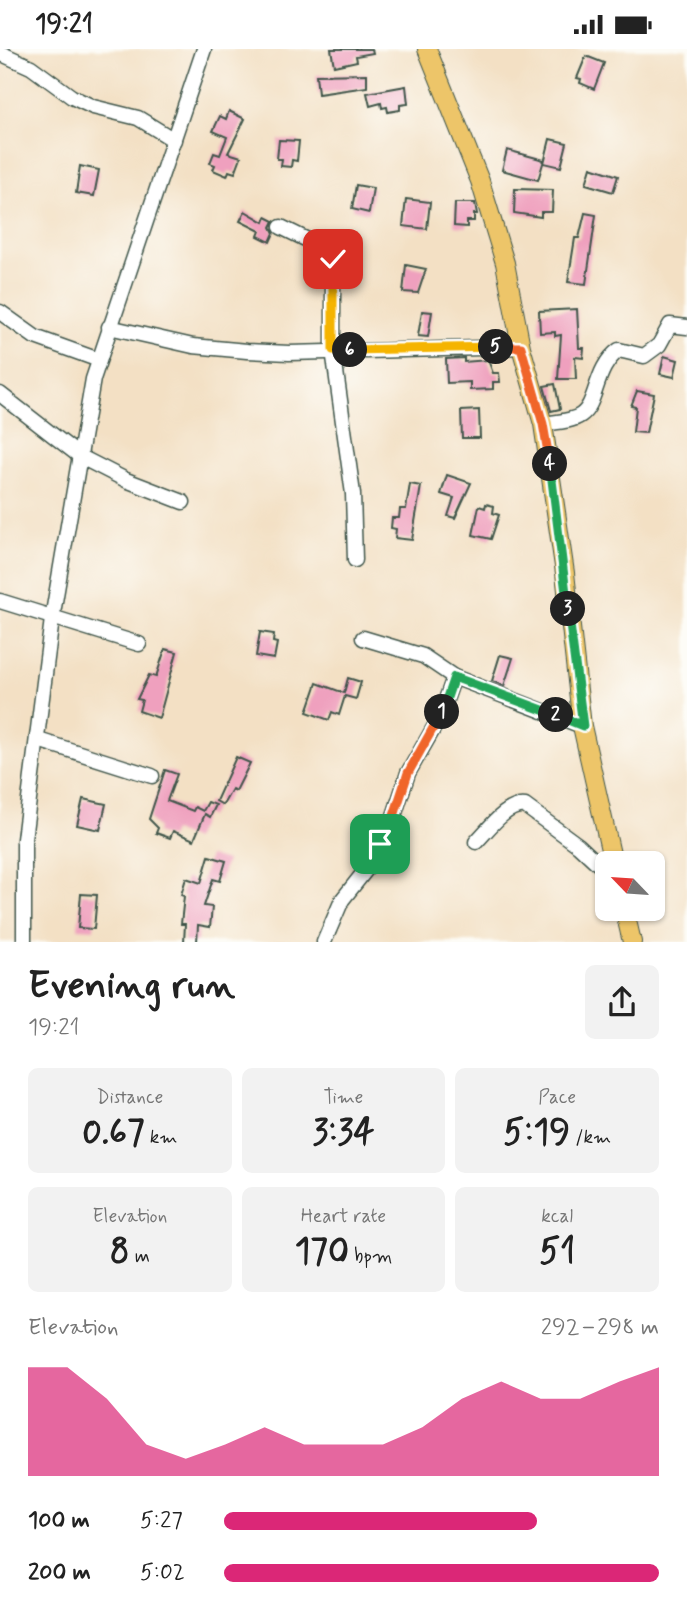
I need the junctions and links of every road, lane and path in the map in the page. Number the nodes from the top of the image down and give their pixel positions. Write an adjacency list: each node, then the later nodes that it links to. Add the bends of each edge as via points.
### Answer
1 (204, 49): 4 (street)
2 (427, 49): 9 (main road, via 480,181 505,263)
3 (0, 53): 4 (street, via 31,67 72,97 138,118)
4 (174, 140): 7 (street)
5 (281, 227): 10 (street, via 328,250 333,259)
6 (0, 312): 11 (street, via 35,337)
7 (109, 327): 10 (street, via 193,346); 11 (street)
8 (687, 327): 13 (street, via 670,325 659,345 643,355 619,350 607,359 579,417)
9 (521, 347): 10 (street); 13 (main road)
10 (333, 350): 16 (street, via 353,494)
11 (99, 360): 14 (street)
12 (0, 394): 14 (street)
13 (543, 424): 22 (main road)
14 (80, 457): 15 (street); 18 (street)
15 (183, 502)
16 (355, 560)
17 (0, 601): 18 (street)
18 (52, 618): 20 (street); 23 (street)
19 (363, 638): 21 (street, via 424,656)
20 (139, 644)
21 (454, 677): 22 (street); 30 (street, via 440,717 408,773 393,819 369,866 342,900)
22 (583, 726): 26 (main road)
23 (38, 740): 24 (street); 29 (street, via 24,839)
24 (152, 776)
25 (476, 842): 27 (street, via 510,809 525,806)
26 (610, 851)
27 (595, 861)
28 (627, 921): 31 (main road)
29 (24, 942)
30 (324, 942)
31 (632, 942)

